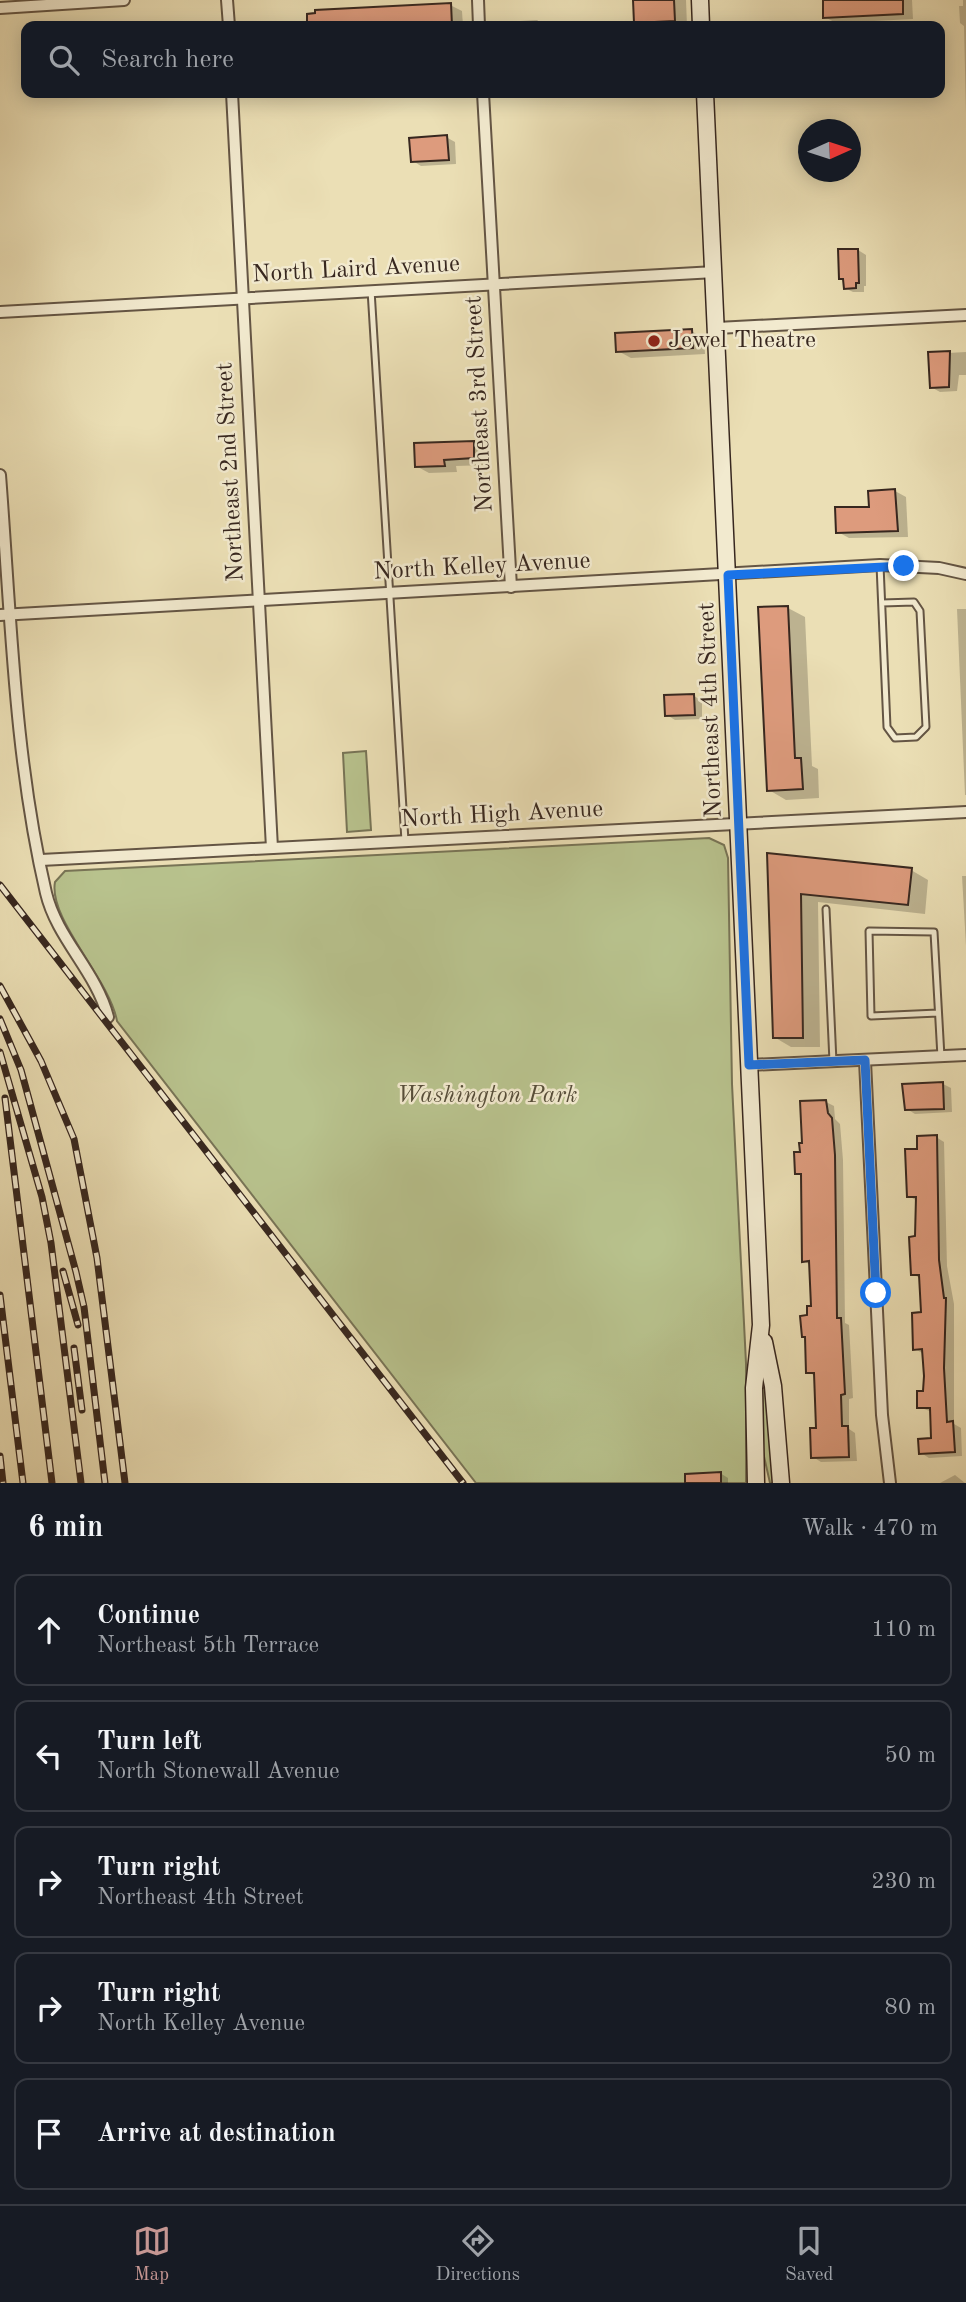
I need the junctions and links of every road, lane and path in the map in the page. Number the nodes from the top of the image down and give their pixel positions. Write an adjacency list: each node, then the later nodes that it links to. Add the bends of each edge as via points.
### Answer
1 (124, 0): 5 (street)
2 (227, 0): 6 (street)
3 (478, 0): 7 (street)
4 (700, 0): 8 (main road)
5 (0, 8)
6 (229, 21)
7 (480, 21)
8 (701, 21)
9 (232, 98): 15 (street, Northeast 2nd Street)
10 (483, 98): 13 (street, Northeast 3rd Street)
11 (705, 98): 12 (main road, Northeast 4th Street)
12 (715, 272): 13 (street, North Laird Avenue); 18 (main road, Northeast 4th Street)
13 (494, 283): 14 (street, North Laird Avenue); 23 (street, Northeast 3rd Street)
14 (371, 290): 15 (street, North Laird Avenue); 24 (lane)
15 (243, 297): 16 (street, North Laird Avenue); 25 (street, Northeast 2nd Street)
16 (0, 312)
17 (966, 315): 18 (street)
18 (717, 328): 22 (main road, Northeast 4th Street)
19 (0, 475): 27 (street)
20 (880, 565): 21 (street, North Kelley Avenue); 22 (street, North Kelley Avenue); 26 (lane)
21 (966, 574)
22 (728, 575): 23 (street, North Kelley Avenue); 29 (main road, Northeast 4th Street)
23 (511, 587): 24 (street, North Kelley Avenue)
24 (388, 593): 25 (street, North Kelley Avenue); 30 (lane)
25 (260, 600): 27 (street, North Kelley Avenue); 31 (street, Northeast 2nd Street)
26 (882, 603): 26 (lane, via 887,727 895,738 916,737 926,727 920,611 914,602)
27 (4, 615): 32 (street, via 24,790)
28 (966, 812): 29 (street, North High Avenue)
29 (738, 824): 30 (street, North High Avenue); 40 (main road, Northeast 4th Street)
30 (405, 841): 31 (street, North High Avenue)
31 (272, 848): 32 (street, North High Avenue)
32 (41, 860): 35 (street, via 53,914 97,985)
33 (826, 909): 39 (lane)
34 (938, 1013): 34 (lane, via 934,932 869,931 871,1016); 37 (lane)
35 (108, 1017)
36 (966, 1055): 37 (street)
37 (941, 1057): 38 (street)
38 (865, 1060): 39 (street); 44 (street, via 882,1415)
39 (832, 1062): 40 (street)
40 (749, 1065): 41 (main road, Northeast 4th Street)
41 (761, 1325): 42 (main road, Northeast 4th Street, via 754,1388); 43 (main road, Northeast 4th Street, via 773,1386)
42 (756, 1483)
43 (781, 1483)
44 (890, 1483)

